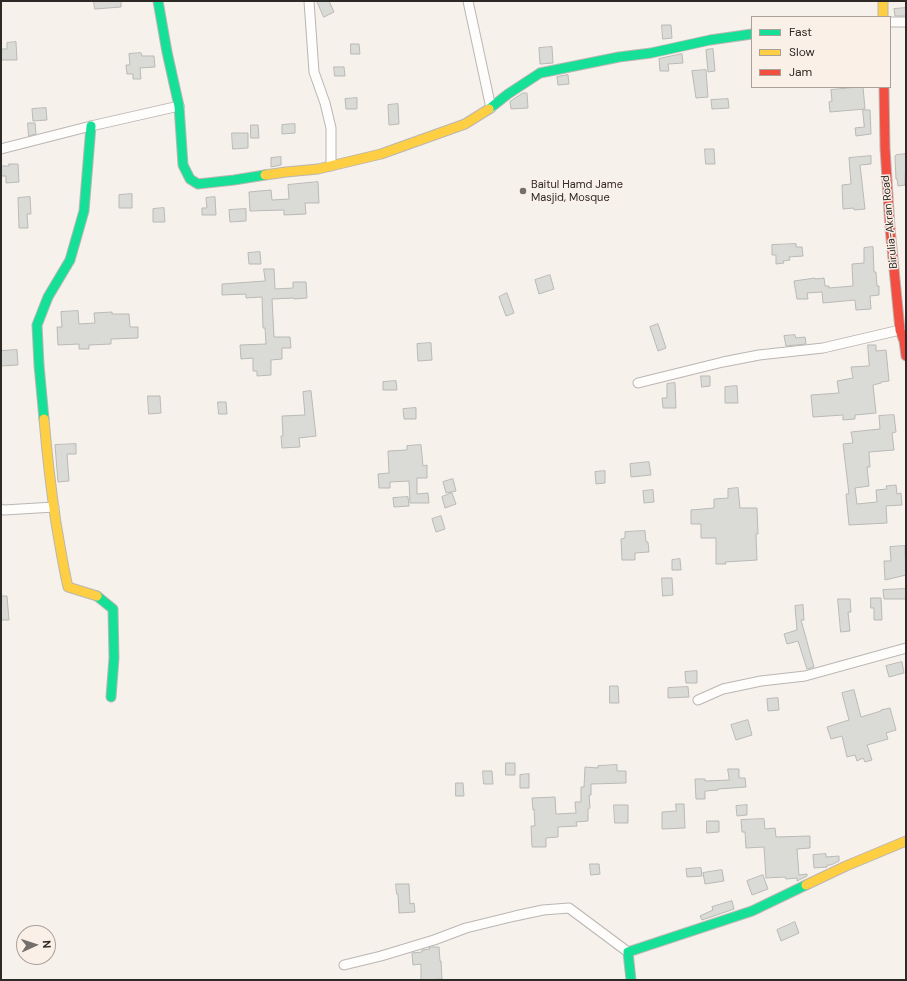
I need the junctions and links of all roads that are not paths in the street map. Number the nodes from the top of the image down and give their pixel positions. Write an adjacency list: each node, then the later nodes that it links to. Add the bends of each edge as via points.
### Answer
1 (158, 1): 10 (main road)
2 (309, 1): 14 (street, via 314,72 331,128)
3 (468, 1): 11 (street)
4 (883, 1): 5 (main road)
5 (883, 16)
6 (891, 22): 7 (street)
7 (906, 22)
8 (751, 34): 11 (main road, via 540,73)
9 (884, 88): 15 (main road, Birulia-Akran Road, via 890,228)
10 (179, 106): 12 (street); 14 (main road, via 183,165 190,179 198,184)
11 (491, 108): 14 (main road, via 465,124 439,134 381,154)
12 (91, 126): 13 (street); 18 (main road, via 84,211 70,260 48,297 37,325 39,372)
13 (1, 149)
14 (331, 166)
15 (900, 330): 16 (main road, Birulia-Akran Road); 17 (street, via 824,348 759,355)
16 (906, 356)
17 (638, 383)
18 (54, 507): 19 (street); 21 (main road, via 68,587 97,596 113,609 114,658)
19 (1, 509)
20 (906, 648): 22 (street, via 805,676 760,681 723,689)
21 (111, 698)
22 (698, 700)
23 (906, 841): 24 (main road, via 846,866 752,911)
24 (628, 952): 25 (street, via 569,908 543,910 466,928 434,940); 26 (main road)
25 (344, 965)
26 (631, 980)

